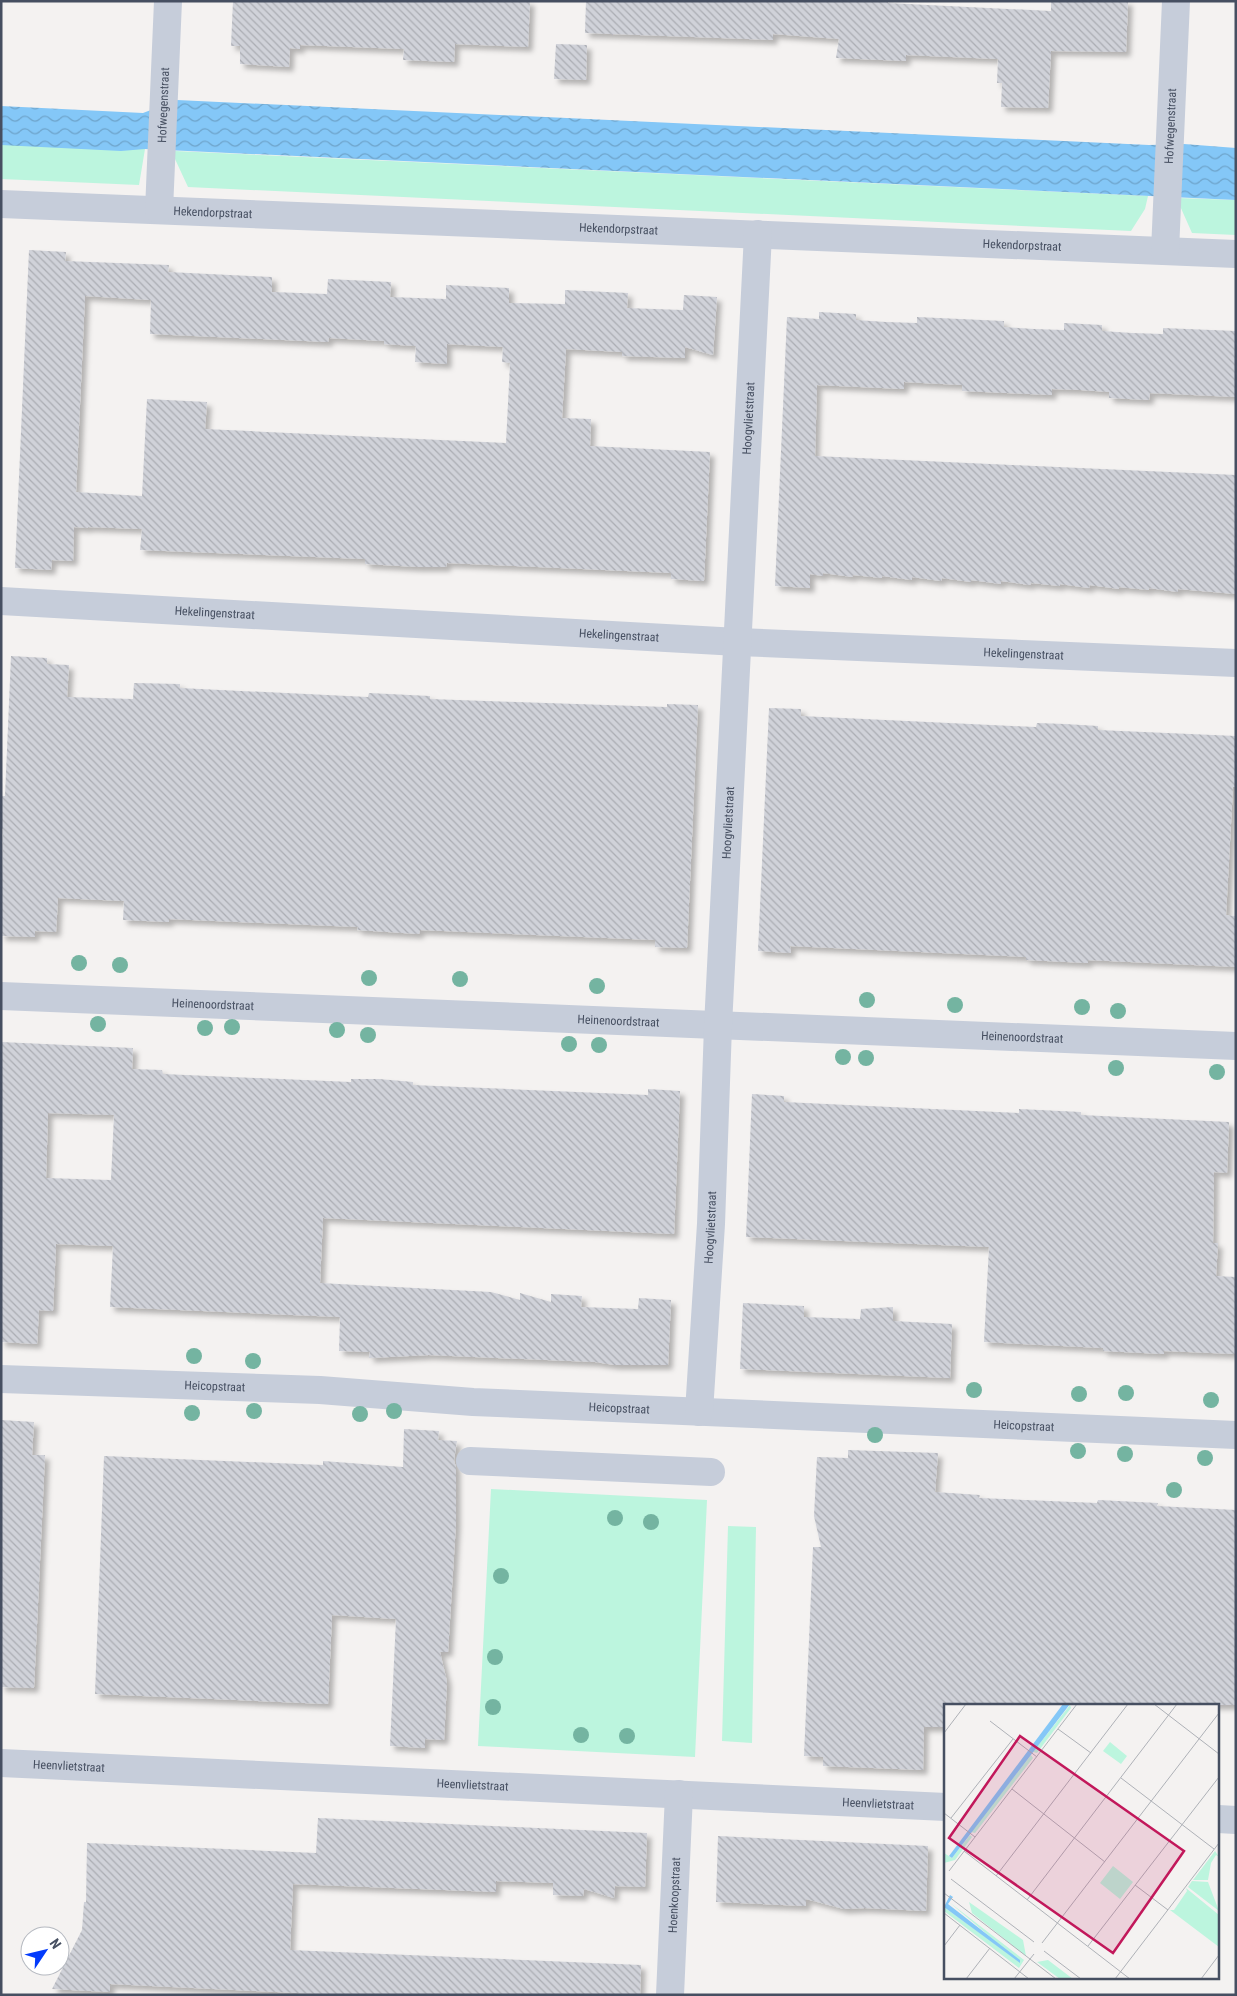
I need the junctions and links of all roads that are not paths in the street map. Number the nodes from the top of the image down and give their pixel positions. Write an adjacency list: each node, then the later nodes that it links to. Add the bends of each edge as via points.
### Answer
1 (168, 1): 4 (street, Hofwegenstraat)
2 (1176, 1): 6 (street, Hofwegenstraat)
3 (1, 204): 4 (street, Hekendorpstraat)
4 (159, 210): 5 (street, Hekendorpstraat)
5 (758, 234): 6 (street, Hekendorpstraat); 9 (street, Hoogvlietstraat)
6 (1165, 251): 7 (street, Hekendorpstraat)
7 (1236, 254)
8 (1, 601): 9 (street, Hekelingenstraat)
9 (738, 642): 10 (street, Hekelingenstraat); 12 (street, Hoogvlietstraat)
10 (1236, 663)
11 (1, 996): 12 (street, Heinenoordstraat)
12 (718, 1026): 13 (street, Heinenoordstraat); 15 (street, Hoogvlietstraat, via 711,1224)
13 (1236, 1046)
14 (1, 1379): 15 (street, Heicopstraat, via 320,1390 473,1402)
15 (699, 1412): 16 (street, Heicopstraat)
16 (1236, 1435)
17 (470, 1461): 18 (street)
18 (711, 1472)
19 (1, 1763): 20 (street, Heenvlietstraat)
20 (679, 1794): 21 (street, Heenvlietstraat); 24 (street, Hoenkoopstraat)
21 (944, 1807)
22 (1220, 1820): 23 (street)
23 (1236, 1820)
24 (670, 1995)

